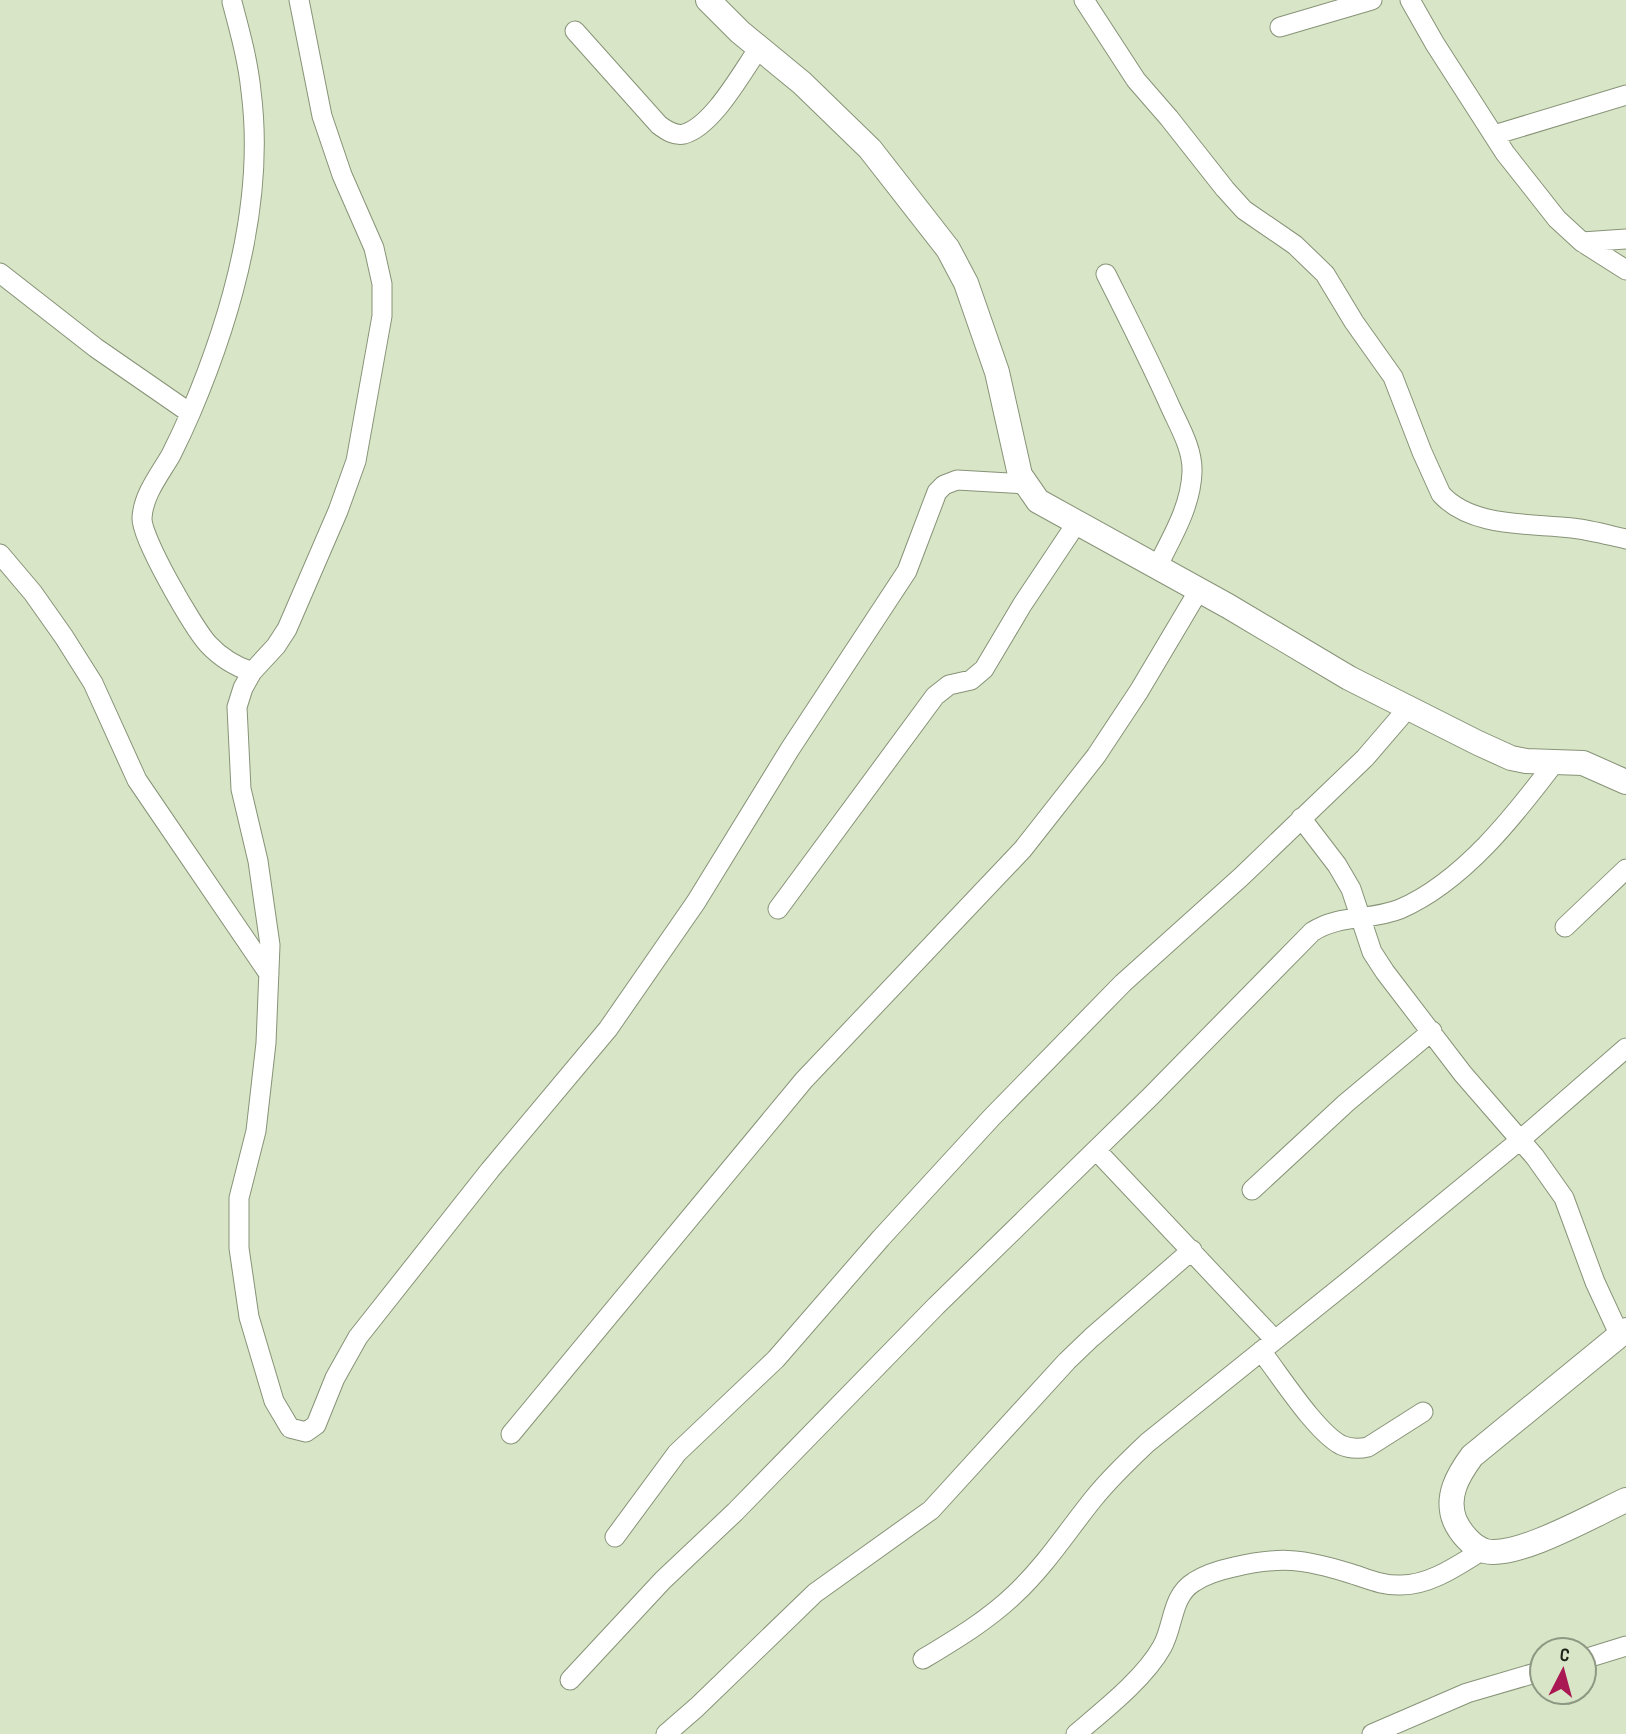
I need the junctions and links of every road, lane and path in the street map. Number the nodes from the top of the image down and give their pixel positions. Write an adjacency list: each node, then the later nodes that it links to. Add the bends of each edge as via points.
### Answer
1 (299, 0): 24 (street, via 322,116 374,248 382,284 382,316 356,461 338,511 287,629)
2 (708, 0): 9 (street)
3 (1083, 0): 20 (street, via 1136,80 1225,189 1244,210 1295,245 1325,274 1393,377 1446,500 1497,521 1574,528)
4 (1372, 0): 7 (street)
5 (1410, 0): 11 (street)
6 (232, 2): 17 (street, via 252,92 253,183 229,305)
7 (1280, 27)
8 (575, 31): 9 (street, via 673,134 684,134 707,118)
9 (759, 48): 18 (street, via 870,149 948,249 982,326)
10 (1626, 95): 11 (street)
11 (1494, 135): 13 (street, via 1557,219)
12 (1626, 239): 13 (street)
13 (1582, 242): 14 (street)
14 (1626, 270)
15 (0, 272): 17 (street, via 96,348)
16 (1106, 274): 22 (street, via 1173,412 1192,464 1185,508)
17 (190, 413): 24 (street, via 151,489 143,529 206,642 226,661)
18 (1025, 484): 19 (street, via 1038,501); 33 (street, via 957,480 937,492 907,571 696,902 608,1029 358,1337 316,1425 306,1432 290,1428 274,1401 249,1317 239,1248 239,1198 256,1131)
19 (1076, 524): 22 (street); 30 (street, via 984,669 935,696)
20 (1626, 539)
21 (0, 554): 33 (street, via 64,637 93,683 137,780)
22 (1157, 567): 23 (street)
23 (1199, 590): 25 (street); 43 (street, via 1096,756 1023,849 804,1080)
24 (252, 672): 33 (street, via 237,707 241,789 258,861 270,945)
25 (1408, 708): 26 (street, via 1511,758); 28 (street, via 1365,758)
26 (1555, 762): 27 (street, via 1583,763); 31 (street, via 1484,848 1423,898)
27 (1626, 782)
28 (1301, 818): 31 (street, via 1351,889); 45 (street, via 1123,983 992,1117 776,1359 677,1453)
29 (1626, 869): 32 (street)
30 (778, 909)
31 (1361, 918): 34 (street, via 1371,952); 37 (street, via 1334,921 1312,932)
32 (1565, 927)
33 (269, 974)
34 (1432, 1031): 36 (street); 38 (street)
35 (1626, 1048): 36 (street)
36 (1519, 1141): 40 (street, via 1564,1198 1595,1282); 41 (street)
37 (1096, 1150): 39 (street); 51 (street, via 663,1580)
38 (1252, 1190)
39 (1192, 1250): 41 (street); 52 (street, via 1067,1361 931,1510 815,1593)
40 (1623, 1333): 46 (street, via 1472,1457 1458,1474 1453,1489 1454,1518 1465,1536)
41 (1268, 1345): 42 (street, via 1314,1419 1337,1443 1368,1447); 49 (street, via 1119,1468 1016,1593 976,1627)
42 (1423, 1412)
43 (510, 1434)
44 (1626, 1500): 46 (street, via 1532,1543)
45 (615, 1536)
46 (1483, 1550): 53 (street, via 1443,1574 1414,1584 1383,1584 1285,1559 1206,1575 1178,1600 1163,1646 1146,1669)
47 (1626, 1646): 48 (street)
48 (1598, 1655)
49 (923, 1659)
50 (1528, 1675): 54 (street, via 1467,1693)
51 (570, 1680)
52 (666, 1734)
53 (1076, 1734)
54 (1372, 1734)

